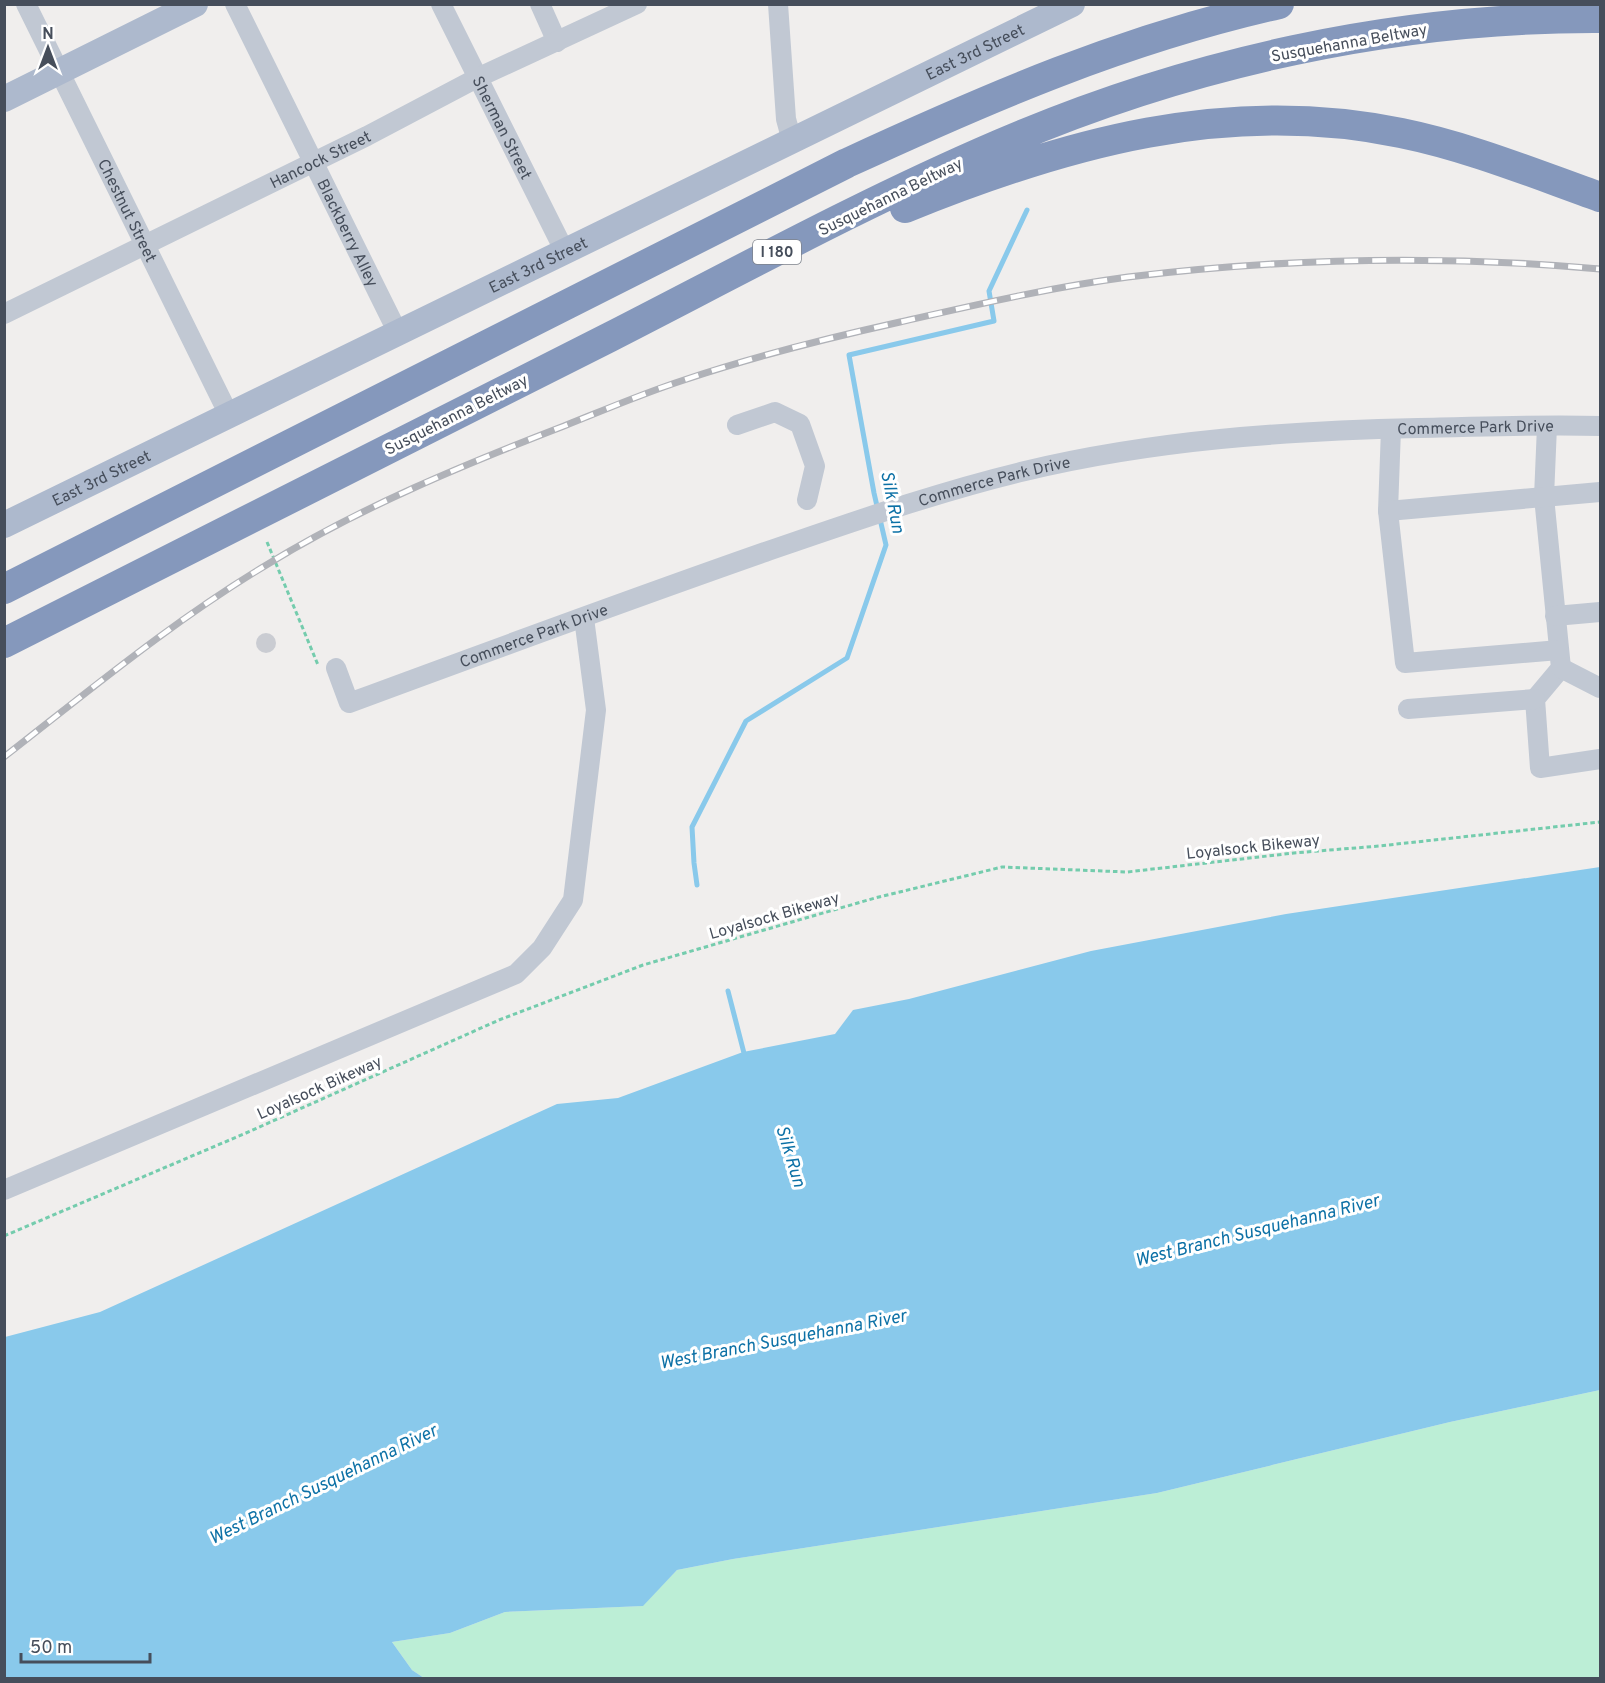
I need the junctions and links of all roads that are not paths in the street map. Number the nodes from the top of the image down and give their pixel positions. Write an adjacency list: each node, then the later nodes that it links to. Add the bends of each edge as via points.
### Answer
1 (26, 4): 15 (street, Chestnut Street)
2 (195, 4): 15 (main road)
3 (235, 4): 19 (street, Blackberry Alley)
4 (441, 4): 16 (street, Sherman Street)
5 (540, 4): 14 (street)
6 (778, 4): 18 (street, via 786,119)
7 (1072, 4): 11 (main road, East 3rd Street)
8 (1268, 4): 12 (highway)
9 (1279, 4): 12 (highway)
10 (631, 6): 14 (street, Hancock Street)
11 (1041, 12): 18 (main road, East 3rd Street)
12 (1238, 14): 36 (highway, via 1133,44 1046,75 847,163)
13 (1600, 18): 25 (highway, Susquehanna Beltway / I 180, via 1497,21 1332,42 1147,89 990,148)
14 (557, 42): 16 (street, Hancock Street)
15 (59, 72): 17 (main road); 21 (street, Chestnut Street)
16 (477, 78): 19 (street, Hancock Street); 22 (street, Sherman Street)
17 (4, 99)
18 (792, 141): 22 (main road, East 3rd Street)
19 (313, 162): 21 (street, Hancock Street); 24 (street, Blackberry Alley)
20 (1600, 197): 25 (highway, via 1440,142 1401,133 1296,120 1194,124 1084,146 983,177)
21 (145, 245): 23 (street, Hancock Street); 26 (street, Chestnut Street)
22 (565, 252): 24 (main road, East 3rd Street)
23 (4, 314)
24 (398, 333): 26 (main road, East 3rd Street)
25 (606, 339): 40 (highway, Susquehanna Beltway / I 180)
26 (229, 415): 35 (main road, East 3rd Street)
27 (737, 425): 33 (street, via 776,412 800,424 815,466)
28 (1547, 426): 29 (street, Commerce Park Drive); 30 (street, Commerce Park Drive); 32 (street)
29 (1600, 426)
30 (1390, 429): 34 (street); 39 (street, Commerce Park Drive, via 1190,441 1025,471 895,508)
31 (1600, 492): 32 (street)
32 (1544, 497): 34 (street); 38 (street)
33 (807, 500)
34 (1388, 511): 41 (street, via 1405,663)
35 (4, 525)
36 (4, 589)
37 (1600, 612): 38 (street)
38 (1555, 616): 41 (street)
39 (584, 618): 42 (street, Commerce Park Drive, via 349,703); 47 (street, via 596,711 573,900 554,931 516,974)
40 (4, 643)
41 (1560, 659): 43 (street); 44 (street)
42 (329, 671)
43 (1600, 688)
44 (1534, 699): 45 (street); 46 (street, via 1540,768)
45 (1408, 709)
46 (1600, 759)
47 (4, 1190)

